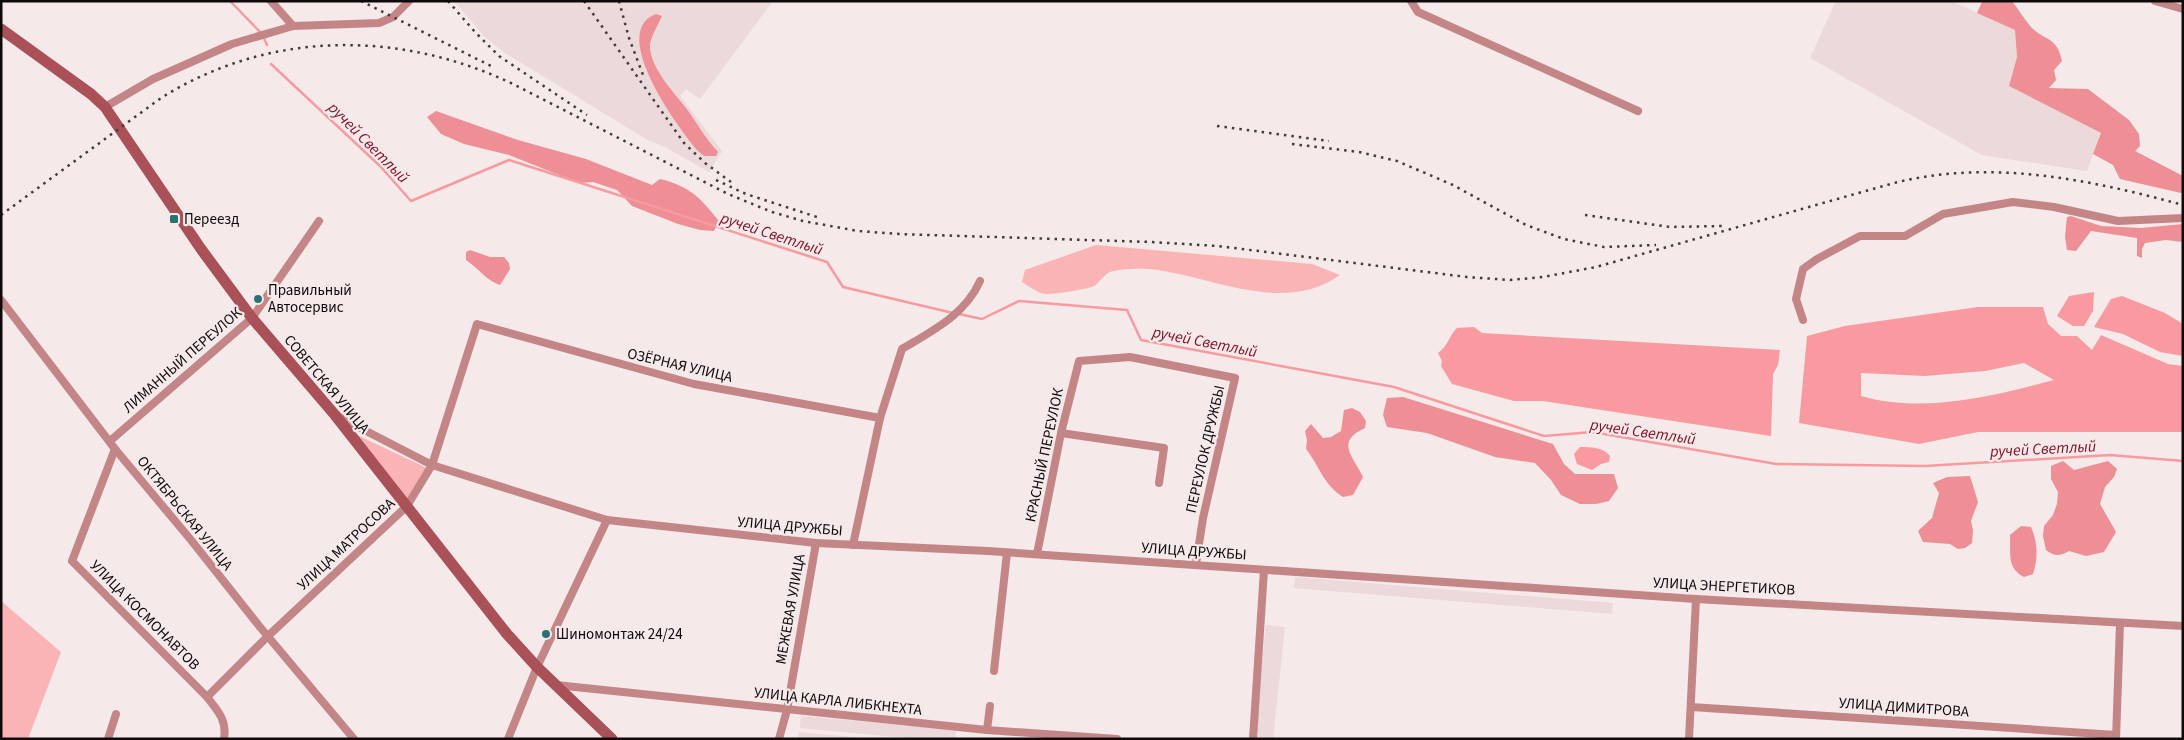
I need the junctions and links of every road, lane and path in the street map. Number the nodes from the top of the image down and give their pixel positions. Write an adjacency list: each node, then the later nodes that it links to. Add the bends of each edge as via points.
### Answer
1 (271, 1): 6 (street)
2 (409, 1): 6 (street, via 393,17 379,23)
3 (1411, 1): 9 (street, via 1418,12)
4 (2155, 1): 5 (street)
5 (2183, 9)
6 (293, 26): 8 (street, via 251,38 170,70)
7 (1, 30): 8 (street, СОВЕТСКАЯ УЛИЦА)
8 (105, 107): 14 (street, СОВЕТСКАЯ УЛИЦА)
9 (1638, 111)
10 (2183, 218): 15 (street, via 2118,221 2013,202 1943,214 1905,236 1860,236 1803,270 1796,299)
11 (319, 221): 14 (street, ЛИМАННЫЙ ПЕРЕУЛОК)
12 (980, 281): 19 (street, via 961,309 902,349)
13 (1, 300): 21 (street, ОКТЯБРЬСКАЯ УЛИЦА)
14 (252, 318): 18 (street, СОВЕТСКАЯ УЛИЦА); 21 (street, ЛИМАННЫЙ ПЕРЕУЛОК)
15 (1803, 320)
16 (477, 324): 19 (street, ОЗЁРНАЯ УЛИЦА, via 694,384); 23 (street, УЛИЦА МАТРОСОВА)
17 (1079, 361): 20 (street, КРАСНЫЙ ПЕРЕУЛОК); 31 (street, ПЕРЕУЛОК ДРУЖБЫ, via 1130,357 1235,378 1203,518)
18 (335, 415): 23 (street, УЛИЦА ДРУЖБЫ); 25 (street, СОВЕТСКАЯ УЛИЦА)
19 (880, 418): 28 (street)
20 (1061, 433): 24 (street, via 1164,448); 30 (street, КРАСНЫЙ ПЕРЕУЛОК)
21 (110, 441): 22 (street, ОКТЯБРЬСКАЯ УЛИЦА)
22 (115, 449): 36 (street, ОКТЯБРЬСКАЯ УЛИЦА); 40 (street, УЛИЦА КОСМОНАВТОВ, via 72,561)
23 (432, 465): 25 (street, УЛИЦА МАТРОСОВА); 26 (street, УЛИЦА ДРУЖБЫ)
24 (1159, 483)
25 (407, 506): 36 (street, УЛИЦА МАТРОСОВА); 37 (street, СОВЕТСКАЯ УЛИЦА, via 488,611)
26 (607, 520): 27 (street, УЛИЦА ДРУЖБЫ); 37 (street)
27 (816, 543): 28 (street, УЛИЦА ДРУЖБЫ); 43 (street, МЕЖЕВАЯ УЛИЦА)
28 (853, 545): 29 (street, УЛИЦА ДРУЖБЫ)
29 (1008, 553): 30 (street, УЛИЦА ДРУЖБЫ); 38 (street)
30 (1036, 554): 31 (street, УЛИЦА ДРУЖБЫ)
31 (1196, 564): 32 (street, УЛИЦА ДРУЖБЫ)
32 (1264, 570): 33 (street, УЛИЦА ЭНЕРГЕТИКОВ); 54 (street)
33 (1696, 599): 34 (street, УЛИЦА ЭНЕРГЕТИКОВ); 42 (street)
34 (2120, 624): 35 (street, УЛИЦА ЭНЕРГЕТИКОВ); 46 (street)
35 (2183, 626)
36 (268, 636): 40 (street, УЛИЦА МАТРОСОВА); 49 (street, ОКТЯБРЬСКАЯ УЛИЦА)
37 (537, 667): 39 (street, СОВЕТСКАЯ УЛИЦА); 50 (street)
38 (994, 671)
39 (556, 685): 43 (street, УЛИЦА КАРЛА ЛИБКНЕХТА); 51 (street, СОВЕТСКАЯ УЛИЦА)
40 (207, 696): 48 (street, УЛИЦА КОСМОНАВТОВ, via 224,718)
41 (990, 706): 45 (street)
42 (1691, 706): 46 (street, УЛИЦА ДИМИТРОВА); 55 (street)
43 (787, 710): 45 (street, УЛИЦА КАРЛА ЛИБКНЕХТА); 52 (street, МЕЖЕВАЯ УЛИЦА)
44 (116, 714): 47 (street)
45 (987, 730): 53 (street, УЛИЦА КАРЛА ЛИБКНЕХТА)
46 (2116, 737)
47 (108, 739)
48 (224, 739)
49 (354, 739)
50 (508, 739)
51 (612, 739)
52 (779, 739)
53 (1117, 739)
54 (1253, 739)
55 (1689, 739)

